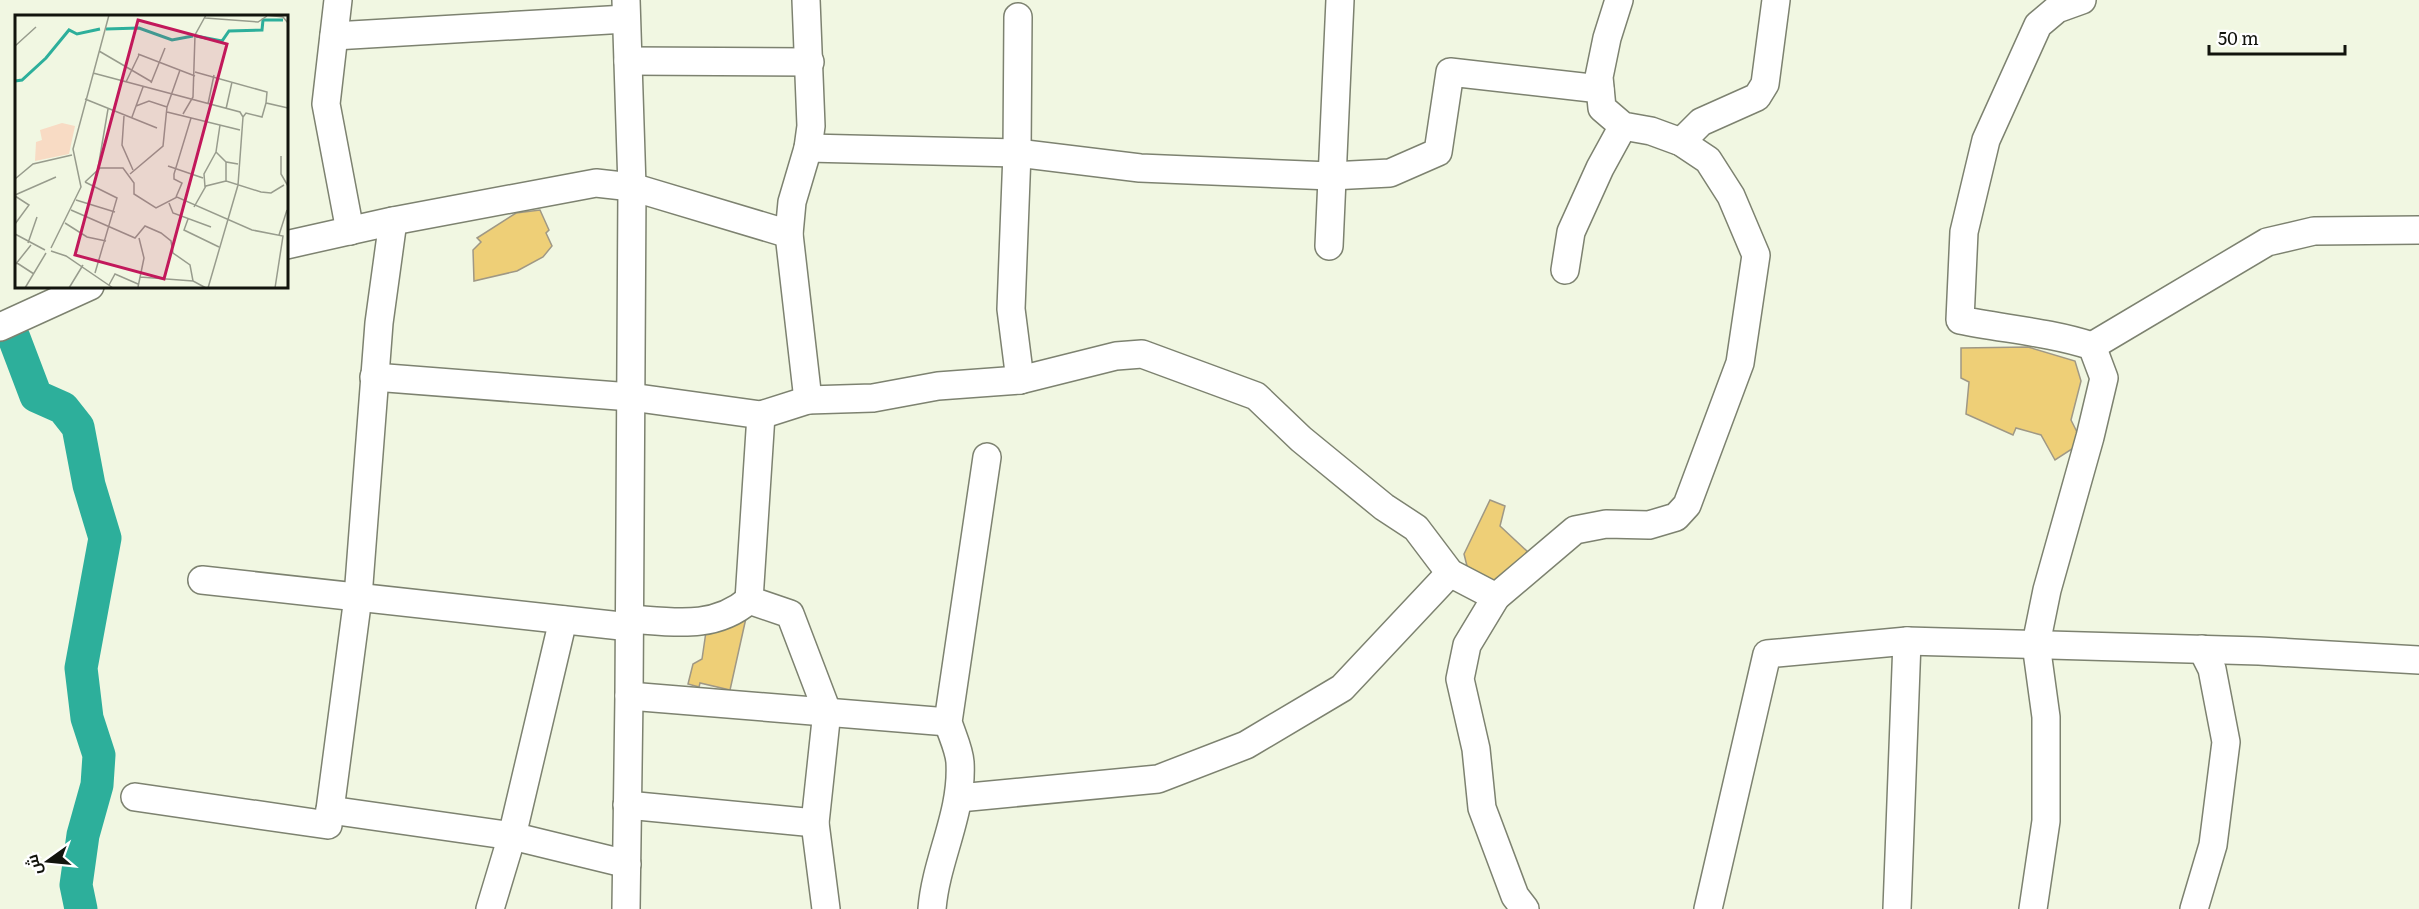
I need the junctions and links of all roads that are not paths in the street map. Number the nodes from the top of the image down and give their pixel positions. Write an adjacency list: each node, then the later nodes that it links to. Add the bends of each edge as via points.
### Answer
1 (338, 0): 9 (street)
2 (807, 0): 11 (street)
3 (1340, 0): 17 (street)
4 (1619, 0): 12 (street, via 1607,38)
5 (1776, 0): 14 (street, via 1765,84 1757,97 1701,122)
6 (2082, 0): 28 (street, via 2057,9 2038,25 1986,140 1964,232 1960,320 2059,335)
7 (626, 10): 9 (street); 10 (street)
8 (1018, 17): 16 (street)
9 (334, 36): 21 (street, via 326,104)
10 (628, 61): 11 (street); 18 (street)
11 (810, 62): 15 (street)
12 (1600, 88): 13 (street, via 1602,108); 17 (street, via 1450,72 1438,152 1390,172)
13 (1623, 126): 14 (street); 25 (street, via 1571,232)
14 (1681, 142): 38 (street, via 1708,160 1731,196 1756,255 1740,363 1687,506 1676,517 1649,525 1606,524 1575,530)
15 (808, 148): 16 (street); 22 (street, via 792,202)
16 (1017, 153): 17 (street, via 1140,168); 30 (street, via 1011,309)
17 (1331, 176): 24 (street)
18 (632, 188): 19 (street, via 596,183); 22 (street); 31 (street)
19 (393, 221): 21 (street); 29 (street)
20 (2419, 230): 28 (street, via 2314,231 2267,242)
21 (350, 231): 23 (street)
22 (789, 234): 32 (street)
23 (288, 245)
24 (1329, 246)
25 (1565, 270)
26 (86, 288): 27 (street)
27 (0, 327)
28 (2092, 346): 43 (street, via 2104,378)
29 (374, 377): 31 (street); 37 (street)
30 (1020, 380): 32 (street, via 938,386 873,398); 35 (street, via 1116,356 1142,354 1256,396 1301,439 1416,528)
31 (631, 397): 33 (street); 41 (street)
32 (808, 400): 33 (street)
33 (761, 415): 39 (street)
34 (987, 457): 48 (street)
35 (1450, 573): 38 (street); 50 (street, via 1342,688 1246,745 1158,779)
36 (202, 580): 37 (street)
37 (358, 597): 40 (street); 52 (street)
38 (1496, 597): 60 (street, via 1467,645 1460,680 1476,749 1482,808 1515,897)
39 (749, 600): 41 (street, via 736,611 691,624); 47 (street, via 790,614)
40 (563, 620): 41 (street); 54 (street)
41 (630, 623): 46 (street)
42 (1907, 641): 43 (street); 61 (street, via 1767,654); 62 (street)
43 (2037, 644): 44 (street); 63 (street, via 2046,717 2046,822)
44 (2202, 649): 45 (street); 64 (street, via 2212,669 2226,742 2213,845)
45 (2419, 660)
46 (629, 696): 47 (street); 51 (street)
47 (827, 711): 48 (street); 53 (street)
48 (948, 722): 50 (street, via 960,760)
49 (135, 797): 52 (street)
50 (959, 798): 59 (street, via 934,884)
51 (627, 805): 53 (street); 55 (street)
52 (329, 817): 54 (street)
53 (815, 823): 58 (street)
54 (512, 836): 55 (street); 56 (street)
55 (627, 864): 57 (street)
56 (489, 909)
57 (627, 909)
58 (826, 909)
59 (932, 909)
60 (1525, 909)
61 (1708, 909)
62 (1897, 909)
63 (2033, 909)
64 (2194, 909)

